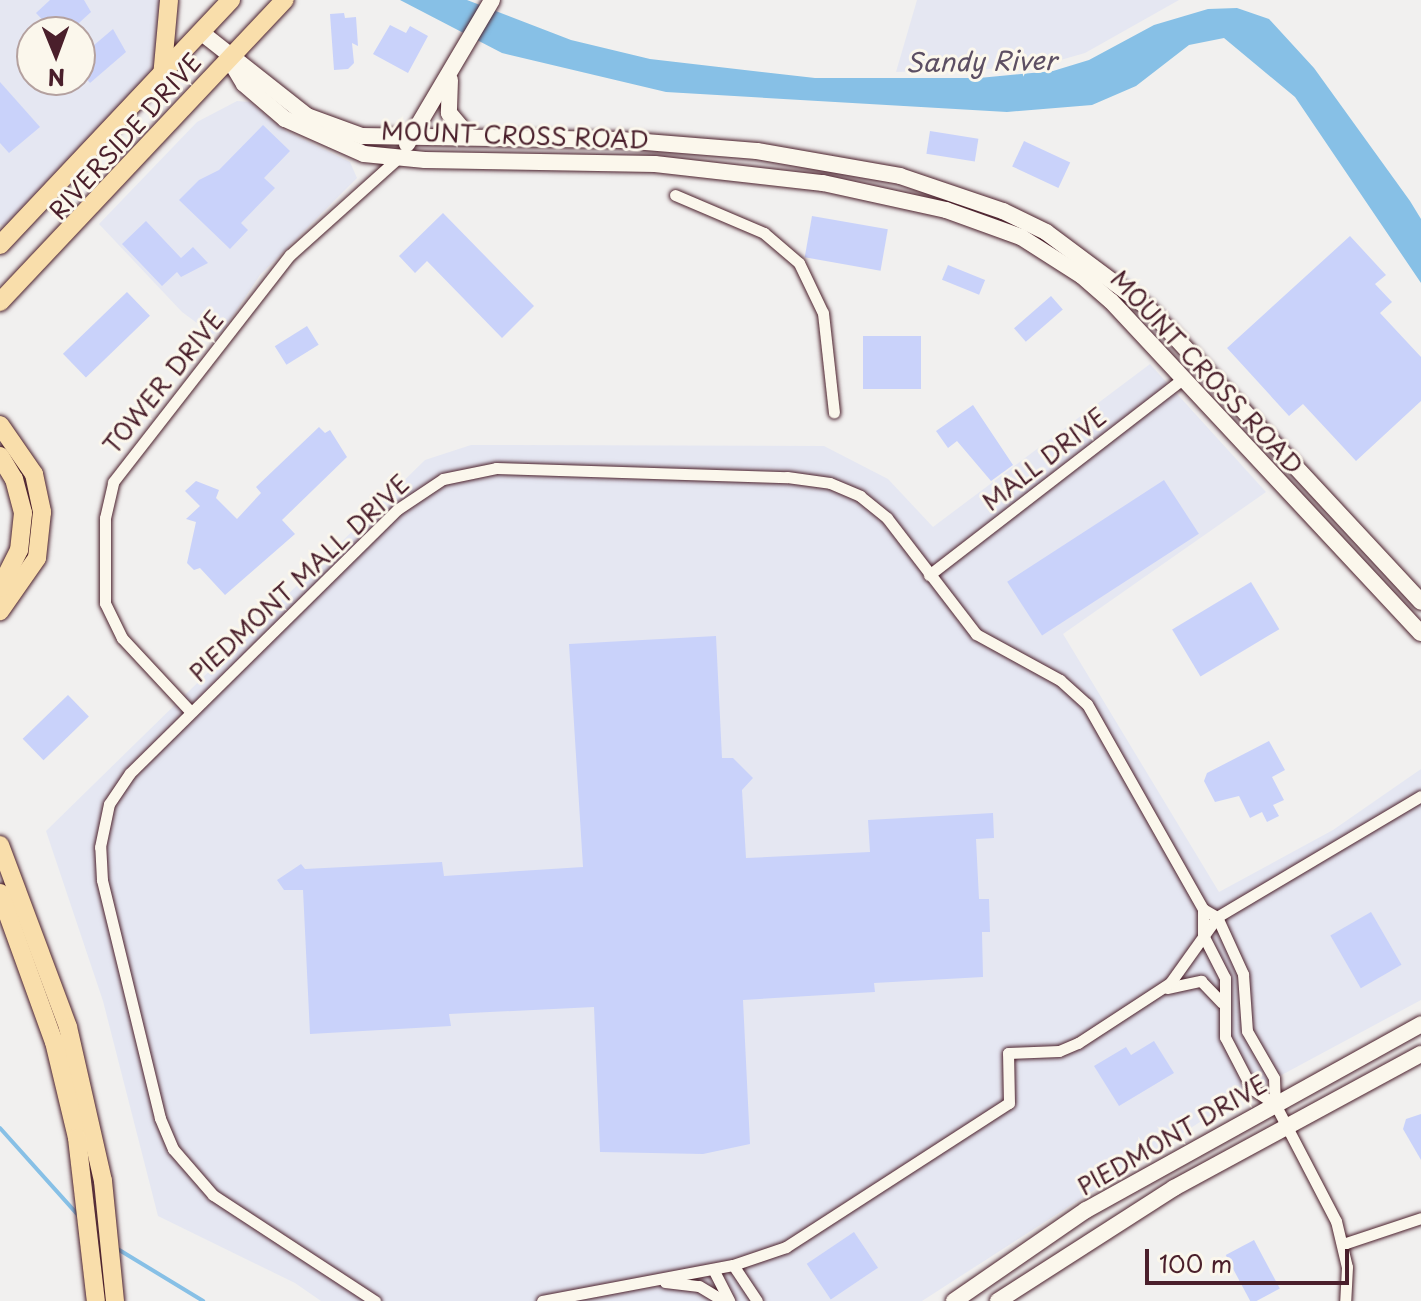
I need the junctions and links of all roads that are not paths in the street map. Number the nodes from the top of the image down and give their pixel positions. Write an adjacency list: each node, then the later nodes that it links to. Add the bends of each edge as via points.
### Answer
1 (169, 0): 8 (main road)
2 (231, 0): 5 (main road, RIVERSIDE DRIVE)
3 (285, 0): 6 (main road, RIVERSIDE DRIVE)
4 (492, 0): 7 (main road)
5 (202, 33): 6 (main road); 8 (main road, RIVERSIDE DRIVE)
6 (228, 58): 10 (main road, MOUNT CROSS ROAD, via 323,124 362,136); 11 (main road, MOUNT CROSS ROAD, via 244,84 285,119 337,145); 14 (main road, RIVERSIDE DRIVE)
7 (452, 71): 9 (main road, via 449,113); 10 (main road)
8 (162, 77): 13 (main road, RIVERSIDE DRIVE)
9 (469, 137): 10 (main road, MOUNT CROSS ROAD); 21 (main road, MOUNT CROSS ROAD, via 708,146 842,165 932,185 1046,232 1148,308)
10 (411, 138): 11 (main road)
11 (397, 159): 15 (main road, MOUNT CROSS ROAD, via 655,164 823,183 946,210 1021,237 1082,276); 24 (street, TOWER DRIVE, via 290,255 113,482 105,518 105,603 122,638)
12 (675, 195): 16 (street, via 764,233 799,263 823,313)
13 (4, 239)
14 (0, 302)
15 (1184, 378): 19 (street, MALL DRIVE); 23 (main road, MOUNT CROSS ROAD)
16 (834, 412)
17 (0, 425): 22 (main road, via 34,474 42,512 37,558)
18 (0, 456): 20 (main road, via 14,479 23,513 19,550)
19 (929, 575): 24 (street, PIEDMONT MALL DRIVE, via 875,506 814,479 470,470 428,486 405,502); 28 (street, PIEDMONT MALL DRIVE, via 980,637 1060,680 1087,704)
20 (0, 588)
21 (1421, 602)
22 (0, 611)
23 (1421, 633)
24 (190, 711): 44 (street, PIEDMONT MALL DRIVE, via 115,792 100,847 102,880 163,1127 181,1162 213,1195)
25 (1421, 796): 29 (street)
26 (0, 845): 43 (main road, via 68,1027 107,1210)
27 (0, 893): 42 (main road, via 54,1042 86,1201)
28 (1203, 909): 29 (street); 30 (street, PIEDMONT MALL DRIVE)
29 (1217, 917): 30 (street); 35 (street, via 1242,971 1245,1026 1274,1078)
30 (1203, 935): 31 (street); 32 (street, via 1223,971)
31 (1163, 989): 32 (street, via 1201,981); 39 (street, via 1067,1049 1008,1053 1009,1103 795,1242)
32 (1222, 1003): 35 (street, via 1223,1031 1231,1051 1252,1089)
33 (1421, 1024): 35 (main road, PIEDMONT DRIVE)
34 (1421, 1054): 36 (main road, PIEDMONT DRIVE)
35 (1275, 1104): 36 (street); 48 (main road, PIEDMONT DRIVE, via 1086,1210)
36 (1287, 1126): 38 (street); 49 (main road, PIEDMONT DRIVE, via 1151,1202)
37 (1421, 1218): 38 (street)
38 (1343, 1244): 50 (street)
39 (733, 1265): 40 (street); 47 (street)
40 (713, 1269): 41 (street); 46 (street)
41 (653, 1280): 45 (street); 46 (street, via 699,1286)
42 (96, 1301)
43 (115, 1301)
44 (375, 1301)
45 (542, 1301)
46 (726, 1301)
47 (757, 1301)
48 (954, 1301)
49 (998, 1301)
50 (1345, 1301)

